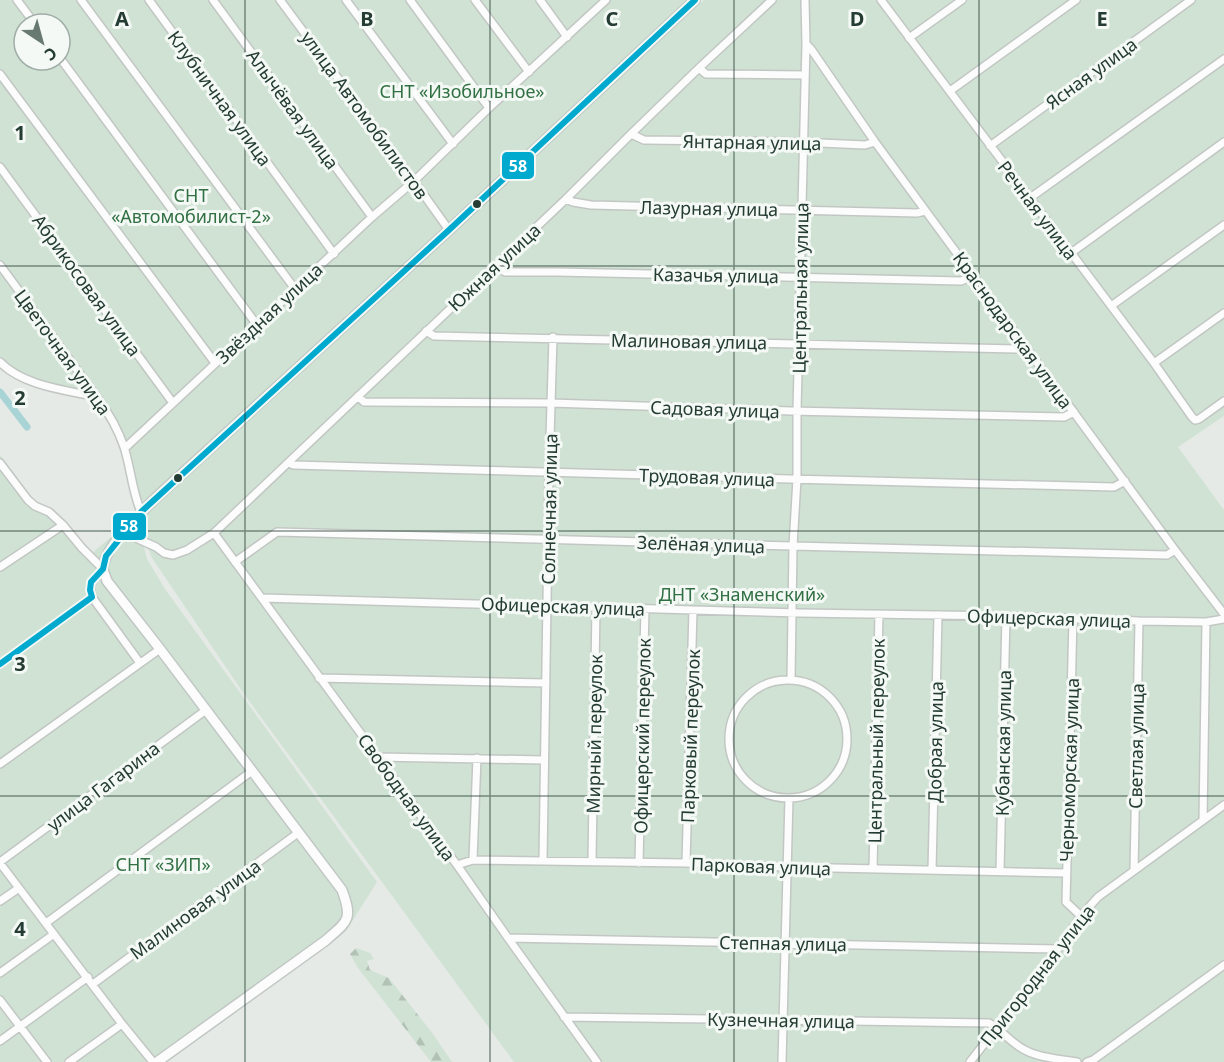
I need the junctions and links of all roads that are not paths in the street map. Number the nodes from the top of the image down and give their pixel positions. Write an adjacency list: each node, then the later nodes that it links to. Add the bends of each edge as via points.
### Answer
1 (81, 0): 49 (street)
2 (148, 0): 44 (street, Клубничная улица)
3 (213, 0): 40 (street, Алычёвая улица)
4 (280, 0): 35 (street, улица Автомобилистов)
5 (346, 0): 32 (street)
6 (410, 0): 27 (street)
7 (475, 0): 23 (street)
8 (540, 0): 17 (street)
9 (606, 0): 17 (street)
10 (695, 0): 42 (street)
11 (772, 0): 21 (street, Южная улица)
12 (881, 0): 18 (street, Речная улица)
13 (962, 0): 18 (street)
14 (1076, 0): 26 (street)
15 (1191, 0): 33 (street, Ясная улица)
16 (804, 1): 19 (street, Центральная улица)
17 (567, 37): 23 (street)
18 (909, 38): 26 (street, Речная улица)
19 (806, 44): 25 (street, Центральная улица); 29 (street, Краснодарская улица)
20 (1224, 59): 36 (street)
21 (699, 68): 25 (street, via 706,74); 28 (street, Южная улица)
22 (70, 72): 52 (street)
23 (529, 72): 27 (street)
24 (0, 74): 58 (street)
25 (805, 75): 31 (street, Центральная улица)
26 (950, 92): 33 (street, Речная улица)
27 (489, 108): 32 (street)
28 (631, 134): 31 (street, Янтарная улица, via 644,140); 37 (street, Южная улица)
29 (875, 142): 31 (street, Янтарная улица); 39 (street, Краснодарская улица)
30 (1224, 142): 43 (street)
31 (803, 143): 38 (street, Центральная улица)
32 (453, 144): 35 (street)
33 (990, 146): 36 (street, Речная улица)
34 (0, 167): 63 (street, Абрикосовая улица)
35 (414, 181): 40 (street, Звёздная улица); 42 (street, улица Автомобилистов)
36 (1030, 198): 43 (street, Речная улица)
37 (566, 199): 38 (street, Лазурная улица, via 591,205); 46 (street, Южная улица)
38 (801, 210): 39 (street, Лазурная улица); 48 (street, Центральная улица)
39 (925, 210): 47 (street, Краснодарская улица)
40 (372, 218): 44 (street, Звёздная улица)
41 (1224, 225): 50 (street)
42 (449, 230): 73 (street)
43 (1071, 253): 50 (street, Речная улица)
44 (334, 254): 49 (street, Звёздная улица)
45 (0, 265): 61 (street, Цветочная улица)
46 (496, 265): 48 (street, Казачья улица, via 505,272); 53 (street, Южная улица)
47 (974, 276): 48 (street, Казачья улица, via 961,281); 56 (street, Краснодарская улица)
48 (800, 277): 55 (street, Центральная улица)
49 (295, 289): 52 (street, Звёздная улица)
50 (1111, 306): 59 (street, Речная улица)
51 (1224, 313): 59 (street)
52 (257, 325): 58 (street, Звёздная улица)
53 (426, 331): 54 (street, Малиновая улица, via 434,336); 60 (street, Южная улица)
54 (553, 338): 55 (street, Малиновая улица); 64 (street, Солнечная улица)
55 (799, 343): 56 (street, Малиновая улица, via 1016,349); 65 (street, Центральная улица)
56 (1024, 345): 66 (street, Краснодарская улица)
57 (0, 362): 61 (street, via 20,377)
58 (215, 363): 63 (street, Звёздная улица)
59 (1154, 363): 62 (street, Речная улица, via 1195,420)
60 (358, 396): 64 (street, Садовая улица, via 364,402); 68 (street, Южная улица)
61 (97, 397): 67 (street, Цветочная улица)
62 (1224, 401)
63 (173, 403): 67 (street, Звёздная улица)
64 (551, 403): 65 (street, Садовая улица); 70 (street, Солнечная улица)
65 (797, 411): 66 (street, Садовая улица, via 1064,417); 71 (street, Центральная улица)
66 (1074, 412): 72 (street, Краснодарская улица)
67 (125, 448): 73 (street, Цветочная улица)
68 (289, 462): 70 (street, Трудовая улица); 76 (street, Южная улица)
69 (0, 463): 74 (street, via 28,500)
70 (549, 472): 71 (street, Трудовая улица); 77 (street, Солнечная улица)
71 (797, 479): 72 (street, Трудовая улица, via 1114,487); 78 (street, Центральная улица)
72 (1125, 481): 79 (street, Краснодарская улица)
73 (141, 512): 75 (street)
74 (63, 525): 81 (street); 82 (street)
75 (126, 529): 76 (street, Южная улица, via 173,555); 82 (street, via 106,556)
76 (214, 533): 80 (street, Свободная улица)
77 (548, 539): 78 (street, Зелёная улица); 80 (street, Зелёная улица, via 277,532); 85 (street, Солнечная улица)
78 (793, 546): 79 (street, Зелёная улица, via 1167,555); 89 (street, Центральная улица)
79 (1175, 550): 91 (street, Краснодарская улица)
80 (235, 562): 84 (street, Свободная улица)
81 (0, 567)
82 (103, 569): 83 (street, via 91,582); 98 (street, via 107,581)
83 (92, 597): 99 (street); 100 (street)
84 (262, 598): 85 (street, Офицерская улица); 101 (street, Свободная улица)
85 (548, 606): 86 (street, Офицерская улица); 103 (street, Солнечная улица)
86 (596, 607): 87 (street, Офицерская улица); 116 (street, Мирный переулок)
87 (645, 609): 88 (street, Офицерская улица); 118 (street, Офицерский переулок)
88 (693, 610): 89 (street, Офицерская улица); 119 (street, Парковый переулок)
89 (793, 613): 90 (street, Офицерская улица); 102 (street, Центральная улица)
90 (879, 614): 92 (street, Офицерская улица); 122 (street, Центральный переулок)
91 (1224, 614)
92 (938, 615): 93 (street, Офицерская улица); 123 (street, Добрая улица)
93 (1006, 615): 94 (street, Офицерская улица); 125 (street, Кубанская улица)
94 (1073, 618): 96 (street, Офицерская улица); 126 (street, Черноморская улица)
95 (1224, 619): 97 (street, Офицерская улица)
96 (1139, 621): 97 (street, Офицерская улица); 124 (street, Светлая улица)
97 (1206, 622): 112 (street)
98 (160, 649): 99 (street); 104 (street)
99 (140, 663): 108 (street)
100 (0, 664)
101 (319, 678): 103 (street); 105 (street, Свободная улица)
102 (791, 680): 110 (street, via 815,686 830,696 847,730 847,749 829,782 813,792); 110 (street, via 767,684 752,692 740,705 729,738 735,763 751,784 766,794)
103 (546, 683): 107 (street, Солнечная улица)
104 (206, 710): 109 (street); 117 (street, улица Гагарина)
105 (377, 757): 106 (street); 120 (street, Свободная улица)
106 (477, 758): 107 (street); 114 (street)
107 (544, 760): 115 (street, Солнечная улица)
108 (0, 764)
109 (252, 771): 113 (street); 130 (street)
110 (789, 798): 121 (street)
111 (1224, 805): 112 (street, Пригородная улица)
112 (1203, 820): 124 (street, Пригородная улица)
113 (298, 833): 138 (street, Малиновая улица); 148 (street, via 342,890 349,908 345,924)
114 (473, 860): 115 (street, Парковая улица); 120 (street, Парковая улица)
115 (543, 861): 116 (street, Парковая улица)
116 (592, 861): 118 (street, Парковая улица)
117 (0, 863): 127 (street)
118 (639, 863): 119 (street, Парковая улица)
119 (686, 863): 121 (street, Парковая улица)
120 (456, 865): 132 (street, Свободная улица)
121 (786, 867): 122 (street, Парковая улица); 133 (street)
122 (873, 869): 123 (street, Парковая улица)
123 (932, 870): 125 (street, Парковая улица)
124 (1134, 870): 129 (street, Пригородная улица, via 1098,897)
125 (1000, 871): 126 (street, Парковая улица)
126 (1066, 873): 129 (street, Черноморская улица, via 1066,902)
127 (19, 888): 128 (street); 130 (street)
128 (0, 901)
129 (1081, 916): 134 (street, Пригородная улица)
130 (46, 923): 131 (street)
131 (54, 934): 136 (street); 137 (street)
132 (508, 939): 133 (street, Степная улица); 140 (street, Свободная улица)
133 (784, 944): 134 (street, Степная улица); 141 (street)
134 (1058, 949): 144 (street, Пригородная улица)
135 (1224, 966): 153 (street)
136 (0, 973)
137 (88, 977): 138 (street); 143 (street)
138 (93, 984): 142 (street)
139 (0, 1000): 143 (street)
140 (564, 1017): 141 (street, Кузнечная улица); 149 (street, Свободная улица)
141 (783, 1019): 144 (street, Кузнечная улица, via 989,1023); 150 (street)
142 (122, 1024): 147 (street); 148 (street)
143 (21, 1026): 145 (street); 146 (street)
144 (997, 1027): 151 (street, Пригородная улица); 152 (street, via 1022,1048)
145 (0, 1041)
146 (47, 1062)
147 (69, 1062)
148 (155, 1062)
149 (597, 1062)
150 (782, 1062)
151 (970, 1062)
152 (1077, 1062)
153 (1087, 1062)

